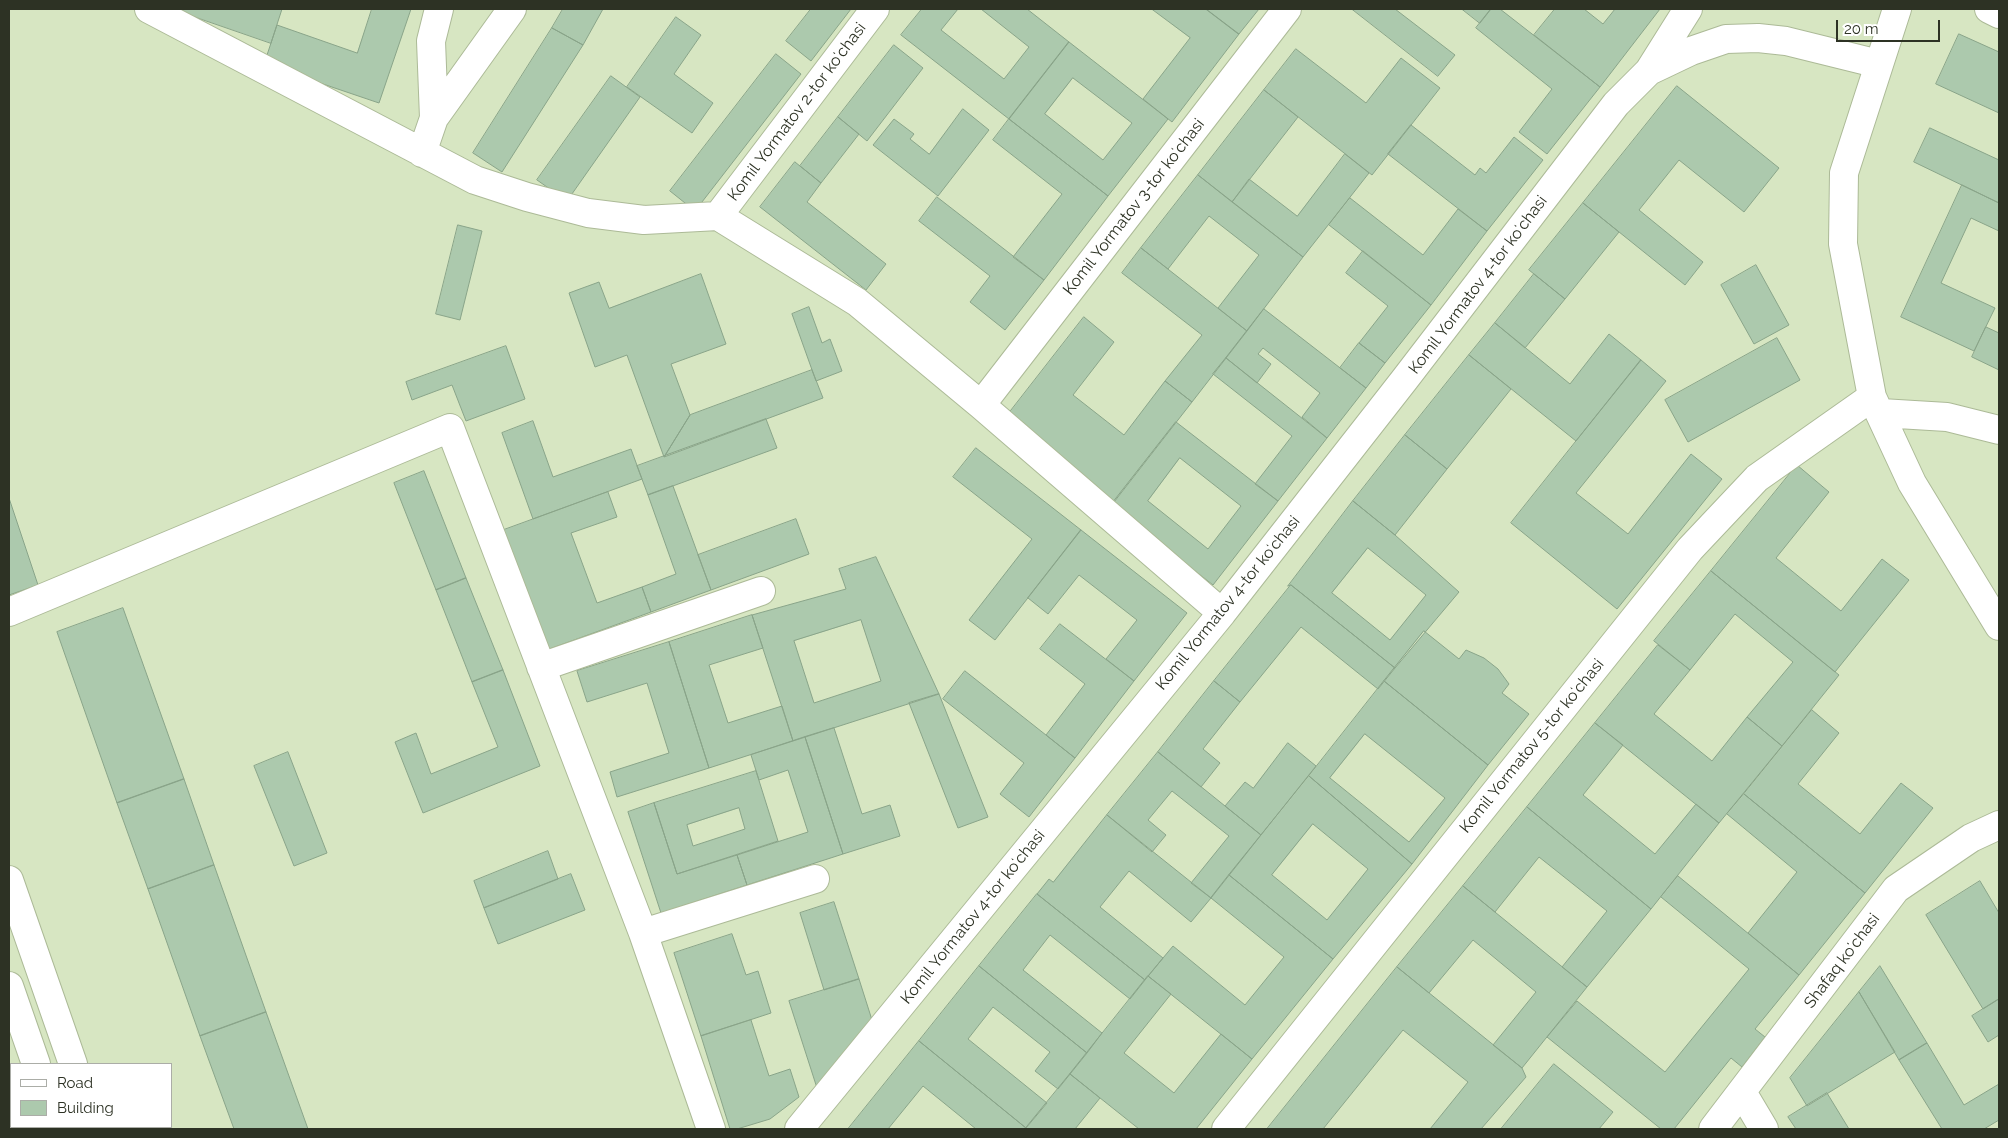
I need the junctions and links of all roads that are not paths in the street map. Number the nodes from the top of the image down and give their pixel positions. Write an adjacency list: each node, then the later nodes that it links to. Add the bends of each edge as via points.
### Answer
1 (149, 9): 13 (street)
2 (439, 9): 12 (street, via 431,41)
3 (512, 9): 12 (street)
4 (875, 9): 14 (street, Komil Yormatov 2-tor koʻchasi)
5 (1287, 9): 15 (street, Komil Yormatov 3-tor koʻchasi)
6 (1688, 9): 11 (street, Komil Yormatov 4-tor koʻchasi)
7 (1898, 9): 10 (street)
8 (1989, 9): 9 (street)
9 (1999, 14)
10 (1879, 64): 11 (street, Komil Yormatov 4-tor koʻchasi, via 1786,41 1750,38 1726,39 1690,51); 16 (street, via 1844,173 1843,244)
11 (1649, 71): 20 (street, Komil Yormatov 4-tor koʻchasi, via 1616,104 1406,380)
12 (434, 118): 13 (street)
13 (422, 153): 14 (street, via 475,180 588,212 644,220)
14 (718, 216): 15 (street, via 856,302)
15 (981, 405): 20 (street)
16 (1876, 405): 17 (street); 21 (street, via 1912,483); 33 (street, Komil Yormatov 5-tor koʻchasi, via 1757,478 1690,549)
17 (1999, 430)
18 (761, 591): 22 (street)
19 (9, 612): 22 (street, via 450,428)
20 (1222, 613): 32 (street, Komil Yormatov 4-tor koʻchasi)
21 (1999, 626)
22 (541, 667): 26 (street)
23 (1999, 825): 30 (street, Shafaq koʻchasi, via 1971,838 1896,889)
24 (815, 879): 26 (street)
25 (9, 880): 29 (street)
26 (643, 933): 31 (street)
27 (9, 986): 28 (street)
28 (36, 1063)
29 (73, 1063)
30 (1742, 1092): 34 (street, Shafaq koʻchasi); 35 (street)
31 (706, 1128)
32 (799, 1129)
33 (1226, 1129)
34 (1713, 1129)
35 (1764, 1129)

